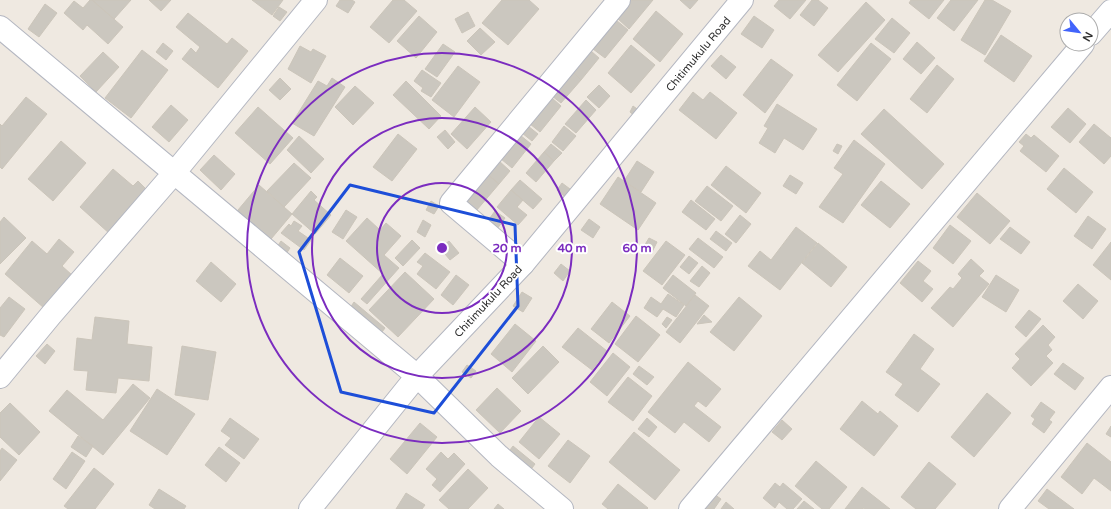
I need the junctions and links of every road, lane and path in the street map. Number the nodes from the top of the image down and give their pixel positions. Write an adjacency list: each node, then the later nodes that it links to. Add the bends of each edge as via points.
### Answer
1 (316, 0): 8 (street)
2 (619, 0): 9 (street, via 451,204)
3 (742, 0): 9 (street, Chitimukulu Road)
4 (1111, 11): 5 (street)
5 (1099, 25)
6 (0, 26): 8 (street)
7 (1076, 52): 15 (street)
8 (175, 172): 10 (street); 11 (street)
9 (523, 264): 10 (street, Chitimukulu Road)
10 (417, 376): 13 (street, Chitimukulu Road); 14 (street, via 499,456)
11 (0, 377)
12 (1111, 387): 16 (street)
13 (310, 509)
14 (562, 509)
15 (690, 509)
16 (1010, 509)

